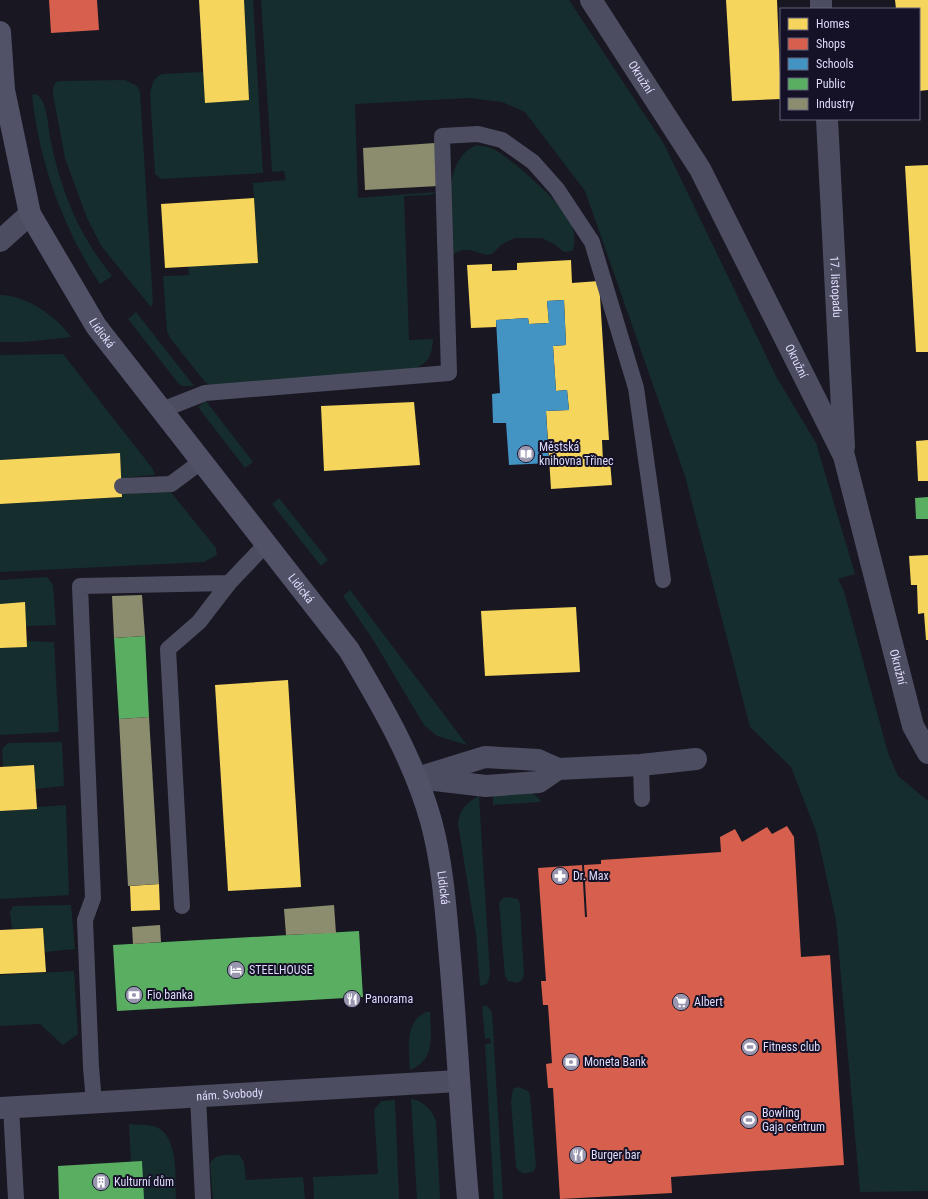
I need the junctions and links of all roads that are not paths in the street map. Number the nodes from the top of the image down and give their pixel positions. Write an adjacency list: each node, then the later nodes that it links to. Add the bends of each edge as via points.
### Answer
1 (591, 0): 7 (street, Okružní, via 700,169)
2 (0, 32): 4 (street, Lidická, via 4,90)
3 (827, 120): 7 (street, 17. listopadu)
4 (30, 214): 5 (street); 6 (street, Lidická, via 96,326)
5 (0, 241)
6 (162, 410): 8 (street, Lidická); 11 (lane, via 205,393 449,373 442,136 478,134 502,140 533,162 558,189 592,242 636,388)
7 (844, 456): 13 (street, Okružní, via 913,726)
8 (202, 461): 9 (lane, via 171,484); 10 (street, Lidická)
9 (122, 486)
10 (267, 543): 12 (lane); 17 (street, Lidická, via 349,650 381,704)
11 (663, 580)
12 (228, 583): 19 (lane, via 199,622 168,648); 22 (lane, via 80,586 93,898 86,920)
13 (928, 753)
14 (696, 759): 15 (street)
15 (641, 766): 16 (street); 18 (lane)
16 (558, 769): 17 (street, via 539,782 486,786); 17 (street, via 538,760 485,757)
17 (417, 778): 20 (street, Lidická, via 431,822 444,888)
18 (642, 799)
19 (182, 906)
20 (458, 1081): 21 (street, nám. Svobody); 26 (street, Lidická)
21 (198, 1096): 22 (street, nám. Svobody); 25 (lane)
22 (94, 1103): 23 (street, nám. Svobody)
23 (5, 1108): 24 (lane)
24 (16, 1199)
25 (203, 1199)
26 (468, 1199)

